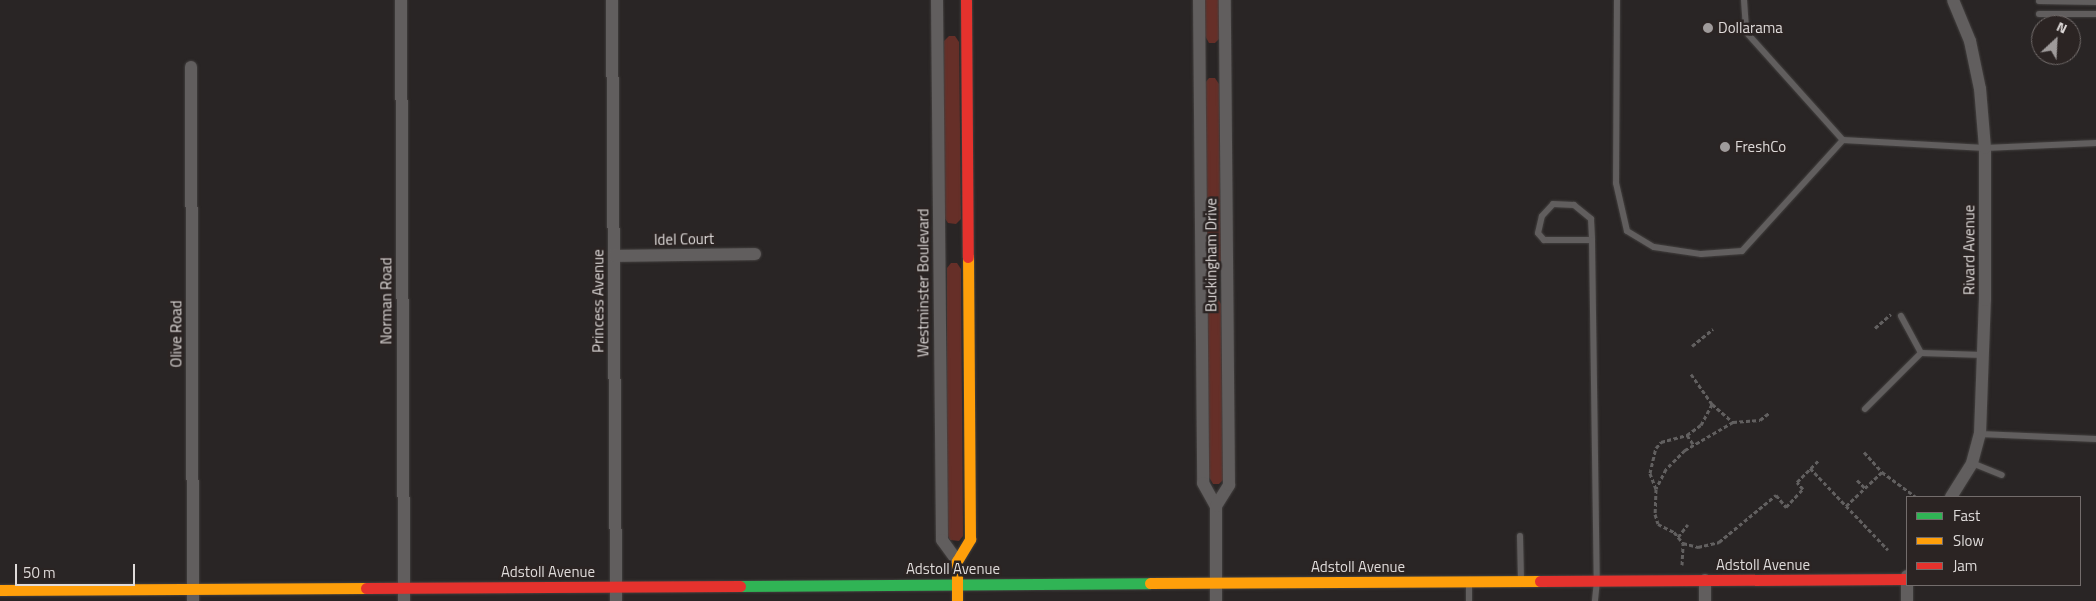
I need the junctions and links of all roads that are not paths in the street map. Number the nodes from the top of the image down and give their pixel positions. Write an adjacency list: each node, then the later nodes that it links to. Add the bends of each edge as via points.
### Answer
1 (401, 0): 43 (street, Norman Road)
2 (612, 0): 20 (street, Princess Avenue)
3 (937, 0): 32 (street, Westminster Boulevard, via 942,540)
4 (966, 0): 32 (street, via 970,539)
5 (1198, 0): 30 (street, Buckingham Drive, via 1203,483)
6 (1225, 0): 30 (street, Buckingham Drive, via 1229,485)
7 (1617, 0): 15 (lane, via 1616,183 1627,231 1654,247 1701,254 1742,251)
8 (1744, 0): 15 (lane, via 1746,32)
9 (1953, 0): 17 (street, Rivard Avenue, via 1970,41)
10 (2039, 1): 11 (lane)
11 (2096, 2)
12 (2039, 14): 13 (lane)
13 (2096, 14)
14 (190, 67): 42 (street, Olive Road)
15 (1843, 140): 17 (lane)
16 (2096, 144): 17 (lane)
17 (1985, 148): 23 (street, Rivard Avenue)
18 (1592, 240): 18 (lane, via 1592,219 1574,205 1553,204 1542,216 1538,233 1544,240); 34 (lane)
19 (755, 254): 20 (street, Idel Court)
20 (614, 256): 40 (street, Princess Avenue)
21 (1901, 316): 22 (lane)
22 (1921, 353): 23 (lane); 24 (lane)
23 (1983, 355): 25 (street, Rivard Avenue)
24 (1864, 409)
25 (1980, 434): 26 (lane); 27 (street, Rivard Avenue)
26 (2096, 439)
27 (1972, 463): 28 (lane); 29 (street, Rivard Avenue)
28 (2002, 476)
29 (1952, 496)
30 (1216, 506): 38 (street, Buckingham Drive)
31 (1520, 536): 37 (lane)
32 (957, 561): 39 (street)
33 (1906, 578): 35 (street, Adstoll Avenue)
34 (1597, 580): 35 (street, Adstoll Avenue); 37 (street, Adstoll Avenue); 51 (lane)
35 (1705, 580): 52 (street)
36 (1469, 581): 37 (street, Adstoll Avenue); 38 (street, Adstoll Avenue); 50 (lane)
37 (1521, 581)
38 (1216, 583): 39 (street, Adstoll Avenue); 49 (street, Buckingham Drive)
39 (957, 584): 40 (street, Adstoll Avenue); 48 (street)
40 (616, 586): 43 (street, Adstoll Avenue); 47 (street, Princess Avenue)
41 (1907, 586): 53 (street)
42 (193, 587): 43 (street, Adstoll Avenue); 44 (street, Adstoll Avenue); 45 (street, Olive Road)
43 (404, 587): 46 (street, Norman Road)
44 (0, 590)
45 (193, 601)
46 (404, 601)
47 (616, 601)
48 (957, 601)
49 (1216, 601)
50 (1469, 601)
51 (1595, 601)
52 (1705, 601)
53 (1907, 601)

